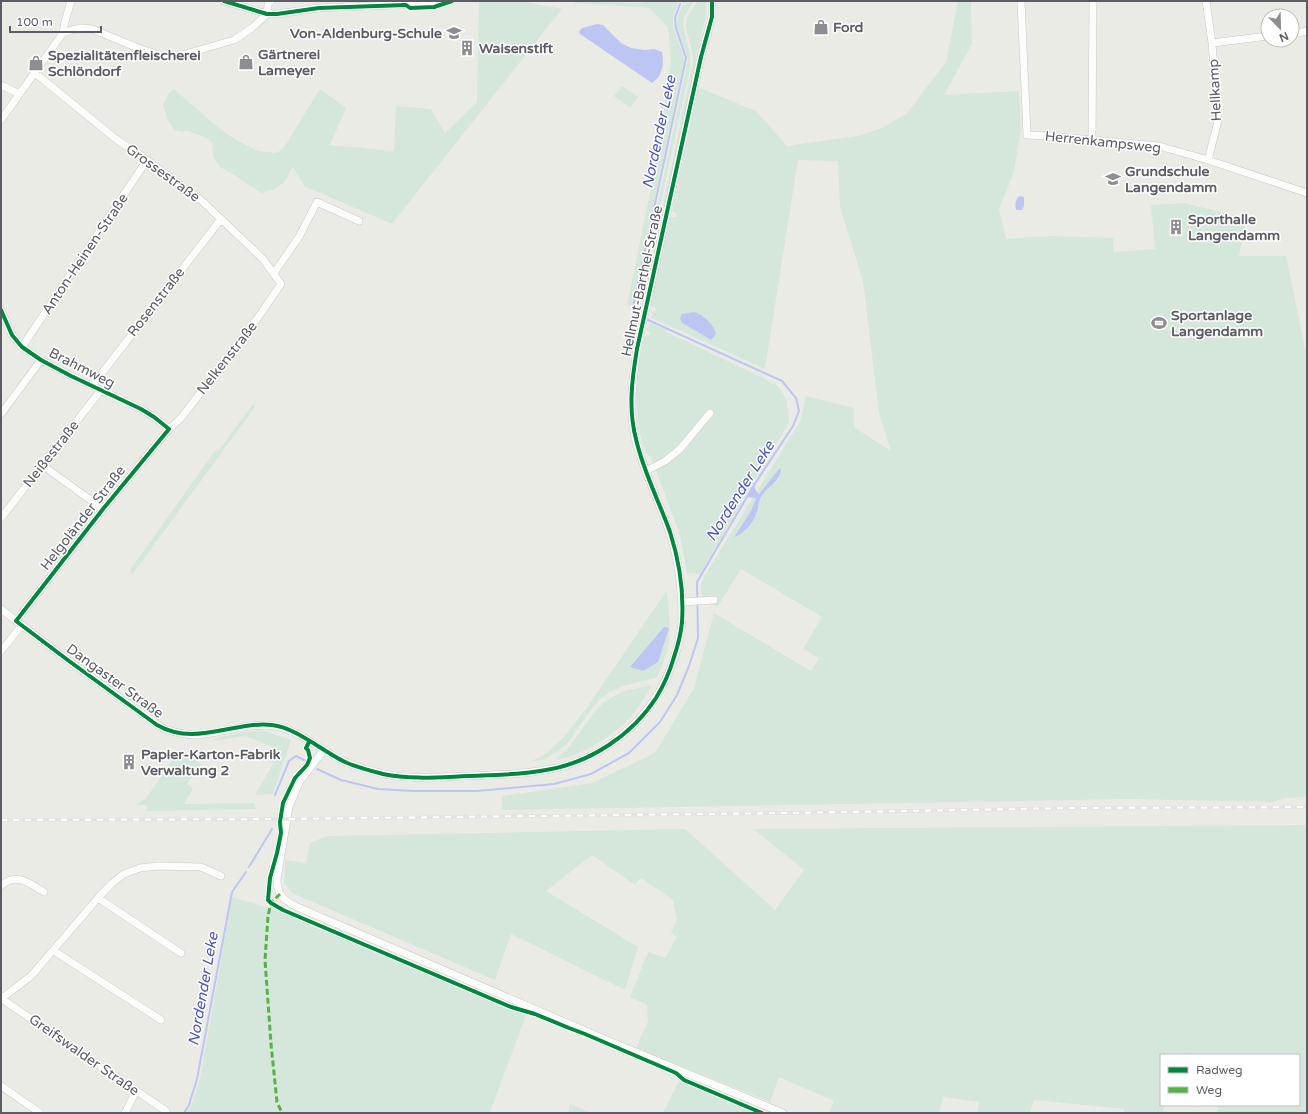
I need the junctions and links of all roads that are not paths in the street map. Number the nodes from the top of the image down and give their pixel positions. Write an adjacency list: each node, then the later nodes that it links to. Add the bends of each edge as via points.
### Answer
1 (71, 1): 10 (street)
2 (224, 1): 9 (street)
3 (271, 1): 9 (street)
4 (433, 1): 9 (street)
5 (712, 1): 34 (street, Hellmut-Barthel-Straße, via 712,17 701,57 634,369 632,421)
6 (1021, 1): 17 (street, Herrenkampsweg, via 1026,135)
7 (1093, 1): 17 (street)
8 (1206, 1): 12 (street, Hellkamp)
9 (267, 14): 10 (street, via 234,40 175,57 162,56 138,48 92,29 81,28)
10 (63, 33): 13 (street)
11 (1260, 37): 12 (street, Hellkamp)
12 (1212, 43): 19 (street, Hellkamp, via 1218,122)
13 (35, 73): 15 (street); 18 (street, Grossestraße, via 116,139)
14 (1, 85): 15 (street)
15 (19, 94): 16 (street)
16 (1, 120)
17 (1092, 140): 19 (street, Herrenkampsweg, via 1159,146)
18 (147, 160): 21 (street, Grossestraße); 26 (street, Anton-Heinen-Straße)
19 (1208, 160): 20 (street, Herrenkampsweg)
20 (1307, 193)
21 (221, 219): 23 (street, Grossestraße); 28 (street, Rosenstraße)
22 (359, 221): 23 (street, via 317,202 299,237)
23 (274, 273): 24 (street, Grossestraße)
24 (281, 284): 32 (street, Nelkenstraße, via 181,418)
25 (1, 310): 26 (street, Brahmweg, via 12,335)
26 (22, 347): 27 (street, Brahmweg)
27 (42, 360): 28 (street, Brahmweg); 30 (street)
28 (92, 386): 29 (street, Brahmweg)
29 (101, 390): 32 (street, Brahmweg, via 142,409); 33 (street, Neißestraße)
30 (1, 414)
31 (710, 414): 34 (street, via 680,449)
32 (169, 429): 35 (street, Helgoländer Straße)
33 (42, 465): 35 (street); 36 (street, Neißestraße)
34 (646, 471): 38 (street, Hellmut-Barthel-Straße, via 674,548)
35 (103, 510): 40 (street, Helgoländer Straße)
36 (1, 518)
37 (714, 600): 38 (street)
38 (682, 602): 42 (street, Hellmut-Barthel-Straße, via 679,643 668,675 656,698 631,728 617,740 583,759 546,770 512,774 416,778 368,769 346,762)
39 (1, 609): 40 (street, Dangaster Straße)
40 (19, 623): 41 (street, Helgoländer Straße); 42 (street, Dangaster Straße, via 164,729 196,735 272,725 294,732)
41 (1, 651)
42 (324, 750): 56 (street, via 300,781 289,807 277,879 280,894 285,900)
43 (221, 876): 46 (street, via 201,867 140,868 124,874)
44 (1, 886): 45 (street, via 7,880 15,879)
45 (44, 892)
46 (98, 898): 47 (street); 48 (street)
47 (54, 951): 49 (street, via 31,976); 50 (street)
48 (181, 953)
49 (2, 999): 52 (street, Greifswalder Straße)
50 (161, 1020)
51 (1, 1086): 54 (street)
52 (136, 1091): 53 (street, Greifswalder Straße); 55 (street)
53 (166, 1111)
54 (40, 1113)
55 (125, 1113)
56 (783, 1113)

